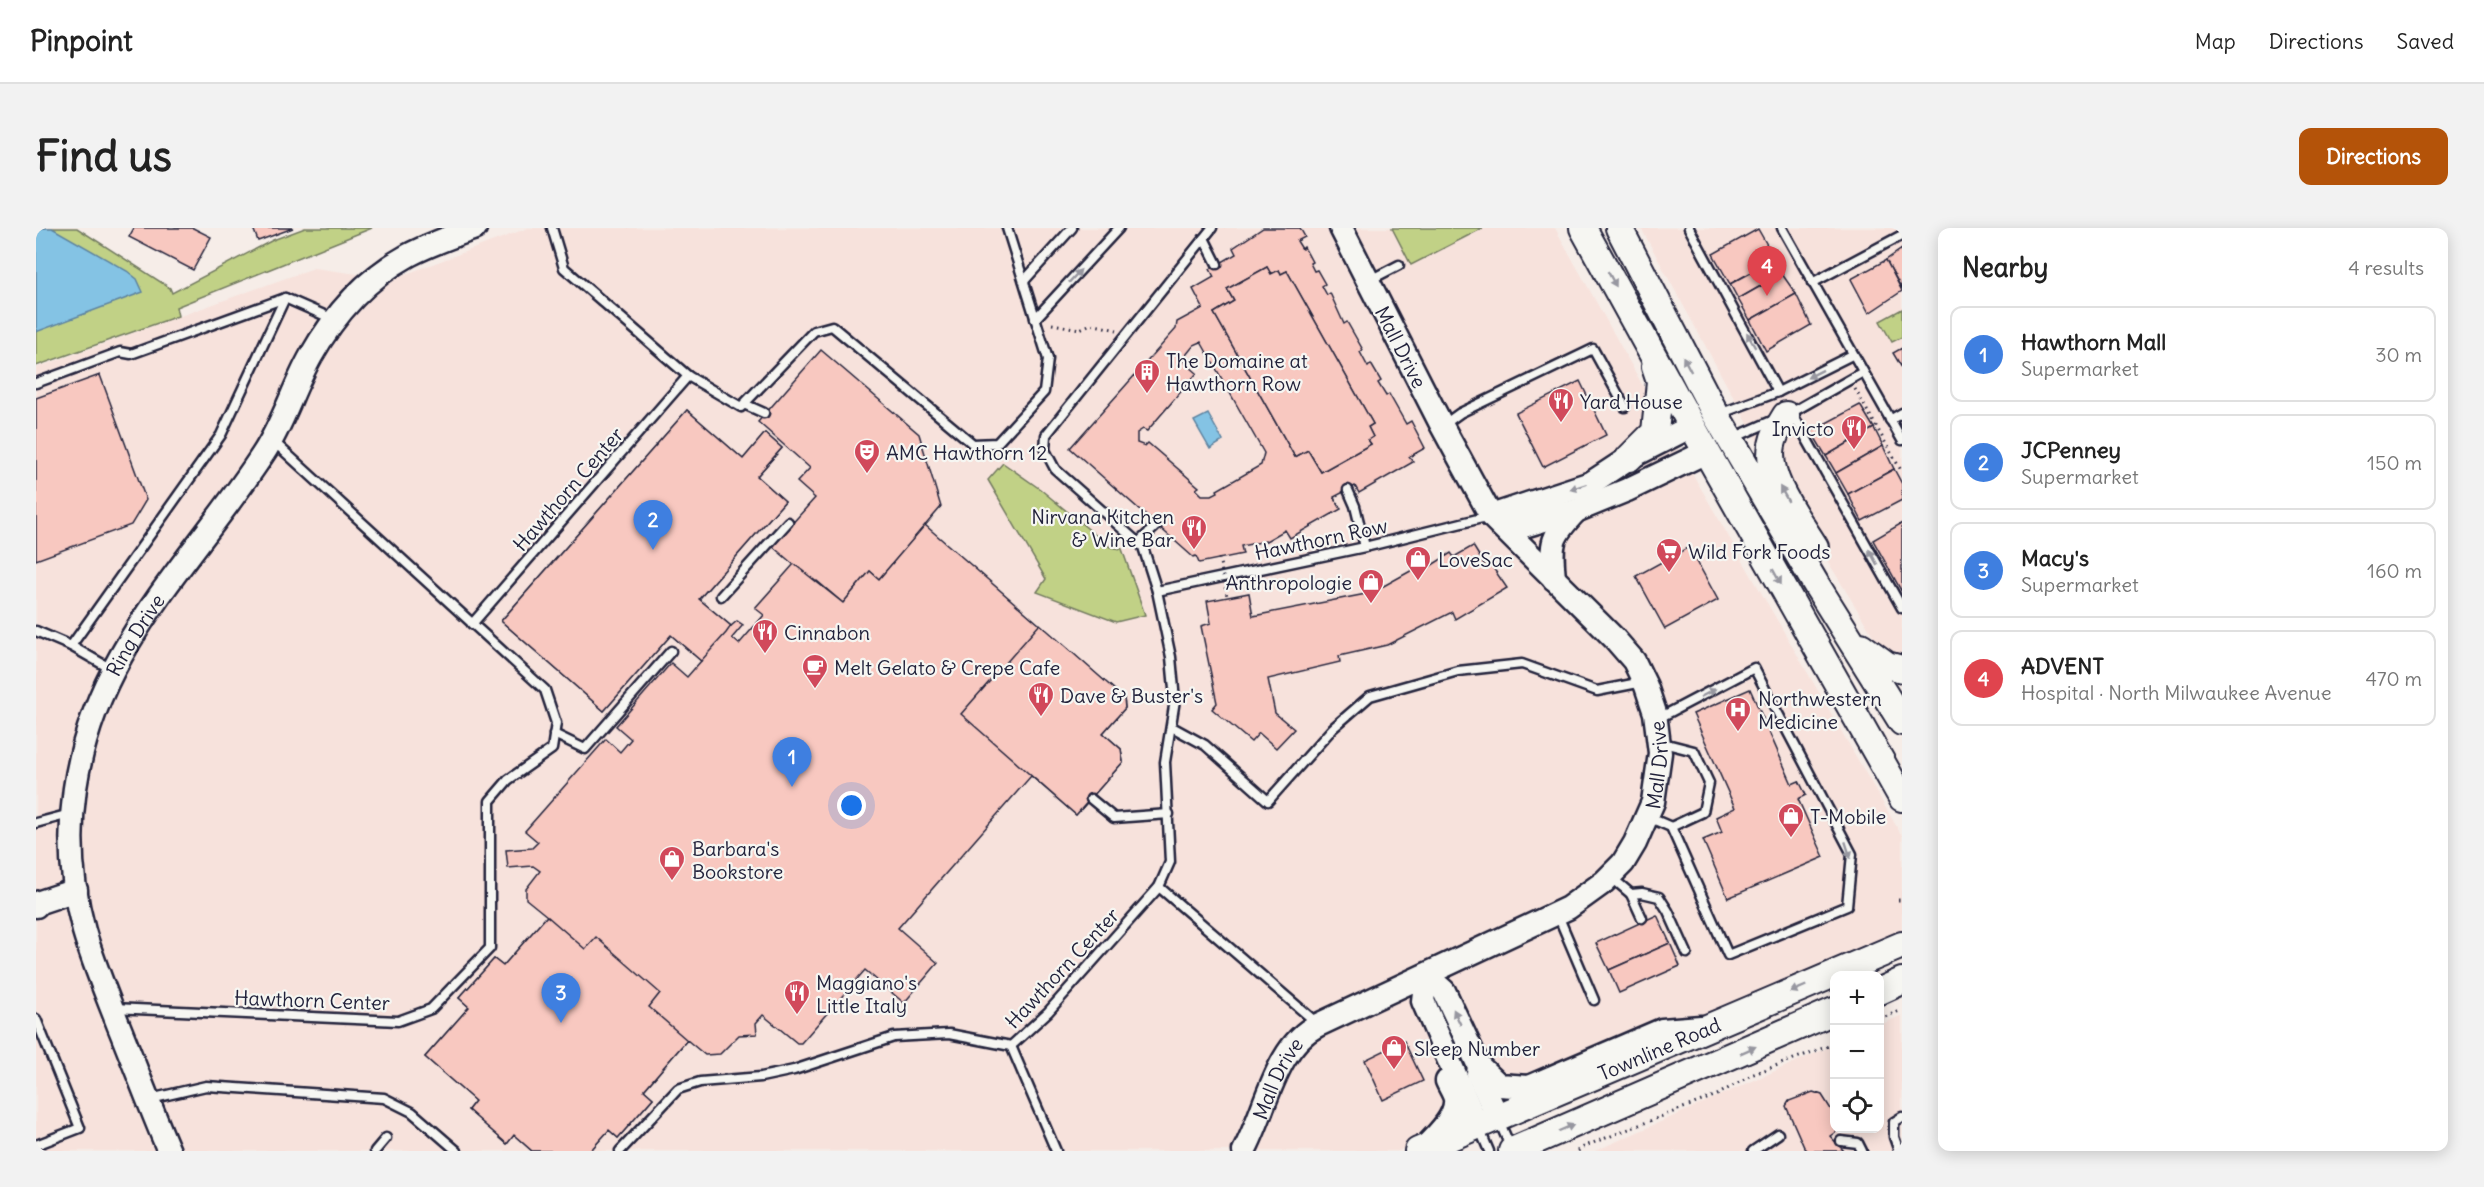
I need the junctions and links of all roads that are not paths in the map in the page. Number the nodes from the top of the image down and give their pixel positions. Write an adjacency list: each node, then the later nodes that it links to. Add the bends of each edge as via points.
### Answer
1 (475, 228): 22 (street, Ring Drive, via 406,256 352,298)
2 (552, 228): 26 (lane, via 564,268)
3 (1017, 228): 12 (lane)
4 (1072, 228): 17 (lane)
5 (1119, 228): 21 (lane, one-way to 5)
6 (1212, 228): 14 (lane)
7 (1341, 228): 18 (street, Mall Drive)
8 (1583, 228): 23 (main road, one-way to 23)
9 (1619, 228): 34 (main road, one-way to 9)
10 (1689, 228): 30 (lane, one-way to 10)
11 (1782, 228): 19 (lane)
12 (1008, 232): 17 (lane)
13 (1902, 235): 19 (lane)
14 (1204, 238): 15 (lane); 45 (lane, via 1046,435 1045,450 1055,469)
15 (1217, 264)
16 (1399, 265): 18 (lane)
17 (1024, 281): 21 (lane)
18 (1368, 282): 35 (street, Mall Drive)
19 (1812, 283): 24 (lane)
20 (285, 298): 22 (lane); 27 (lane, via 131,354 120,352); 55 (lane, via 221,435)
21 (1035, 319): 28 (lane, via 1048,360 1044,392 997,442 973,444 832,326 813,331)
22 (334, 320): 37 (street, Ring Drive, via 310,356)
23 (1646, 342): 34 (main road); 39 (main road, via 1660,382 1655,432)
24 (1852, 355): 25 (lane); 30 (lane, one-way to 30)
25 (1863, 372): 30 (lane); 33 (lane)
26 (688, 376): 28 (lane, via 741,406); 52 (lane, Hawthorn Center)
27 (36, 383)
28 (744, 404): 31 (lane)
29 (1624, 407): 35 (lane, via 1593,349 1460,413)
30 (1785, 407): 34 (lane); 38 (lane); 48 (main road, one-way to 30, via 1815,549 1773,476 1771,447); 51 (lane, one-way to 30)
31 (764, 413)
32 (1902, 413): 33 (lane)
33 (1890, 420): 36 (lane)
34 (1704, 421): 38 (main road); 39 (street)
35 (1442, 426): 42 (street, Mall Drive)
36 (1902, 440)
37 (272, 441): 52 (lane); 58 (street, Ring Drive, via 233,501 142,621)
38 (1718, 445): 41 (street); 48 (main road); 60 (main road, one-way to 60, via 1728,489)
39 (1629, 458): 42 (street, one-way to 42, via 1591,483)
40 (1348, 490): 46 (lane)
41 (1578, 510): 42 (street, via 1524,525); 47 (street, via 1558,530 1551,546)
42 (1491, 516): 46 (lane, Hawthorn Row); 47 (street, Mall Drive)
43 (788, 522): 50 (lane)
44 (1157, 525): 45 (lane)
45 (1138, 543): 49 (lane, Hawthorn Center, via 1143,547)
46 (1365, 547): 49 (lane, Hawthorn Row)
47 (1554, 579): 59 (street, Mall Drive, via 1614,638 1634,661)
48 (1817, 586): 54 (main road)
49 (1158, 591): 63 (lane, Hawthorn Center, via 1171,657 1175,700)
50 (721, 597)
51 (1902, 608)
52 (472, 624): 64 (lane, via 544,690 556,723)
53 (36, 631): 55 (lane)
54 (1850, 638): 57 (main road, via 1887,665); 62 (main road)
55 (72, 645): 58 (lane)
56 (671, 651): 64 (lane, via 585,749)
57 (1902, 669)
58 (114, 670): 69 (street, Ring Drive, via 84,741)
59 (1644, 682): 61 (street, Mall Drive); 63 (lane, via 1597,691 1522,664 1458,671 1370,696 1333,729 1268,801 1205,745)
60 (1840, 691): 66 (main road); 68 (main road)
61 (1656, 720): 65 (street, Mall Drive); 73 (lane, one-way to 73, via 1754,668 1852,854 1847,906 1728,955)
62 (1902, 722)
63 (1172, 727): 70 (lane, Hawthorn Center, via 1165,762)
64 (554, 734): 89 (lane, Hawthorn Center, via 552,749 508,780 490,801 490,948 431,1009 398,1021)
65 (1659, 742): 71 (street, Mall Drive, via 1656,787); 73 (lane, via 1695,751 1709,783 1703,812)
66 (1902, 798)
67 (1091, 799): 70 (lane, via 1114,818)
68 (1902, 813)
69 (71, 814): 72 (lane); 76 (street, Ring Drive)
70 (1168, 814): 75 (lane, Hawthorn Center, via 1170,862)
71 (1647, 817): 73 (lane); 74 (street, Mall Drive, via 1631,850)
72 (36, 824)
73 (1671, 827)
74 (1610, 877): 77 (lane); 79 (street, Mall Drive, via 1583,899)
75 (1160, 887): 93 (lane); 95 (lane, Hawthorn Center, via 1048,1012)
76 (76, 890): 78 (street); 89 (street, Ring Drive, via 84,931)
77 (1631, 894): 80 (lane); 83 (lane, via 1659,897)
78 (37, 902)
79 (1556, 913): 85 (street, Mall Drive); 88 (lane)
80 (1642, 918)
81 (1902, 926): 84 (main road)
82 (1902, 945): 84 (main road, Townline Road)
83 (1687, 953)
84 (1872, 958): 94 (main road, Townline Road, one-way to 94)
85 (1426, 975): 92 (street, via 1423,1001); 93 (street, Mall Drive); 96 (street, one-way to 85, via 1444,991)
86 (1902, 981): 87 (main road)
87 (1884, 989)
88 (1594, 1000)
89 (112, 1008): 97 (street, Ring Drive)
90 (1830, 1013): 112 (main road, Townline Road, one-way to 90)
91 (36, 1018): 103 (lane, via 80,1128)
92 (1431, 1020): 99 (street); 104 (street, via 1429,1037 1455,1100 1448,1119)
93 (1318, 1025): 110 (street, Mall Drive, via 1303,1034 1282,1063)
94 (1710, 1026): 96 (street, via 1662,1030 1529,1087 1499,1085); 99 (main road, Townline Road)
95 (1011, 1046): 108 (lane, Hawthorn Center, via 950,1034 894,1037 794,1070 700,1082 678,1089); 109 (lane)
96 (1479, 1066): 99 (street)
97 (147, 1099): 105 (street, Ring Drive); 107 (lane, via 206,1086 384,1098 412,1112)
98 (1902, 1117): 115 (lane, via 1894,1122)
99 (1487, 1120): 104 (main road, Townline Road); 111 (lane); 112 (lane)
100 (1778, 1134): 113 (lane)
101 (386, 1138): 106 (lane)
102 (1841, 1141): 114 (lane, via 1858,1143)
103 (36, 1145)
104 (1421, 1150)
105 (169, 1151)
106 (375, 1151)
107 (457, 1151)
108 (620, 1151)
109 (1056, 1151)
110 (1244, 1151)
111 (1489, 1151)
112 (1512, 1151)
113 (1753, 1151)
114 (1862, 1151)
115 (1899, 1151)

